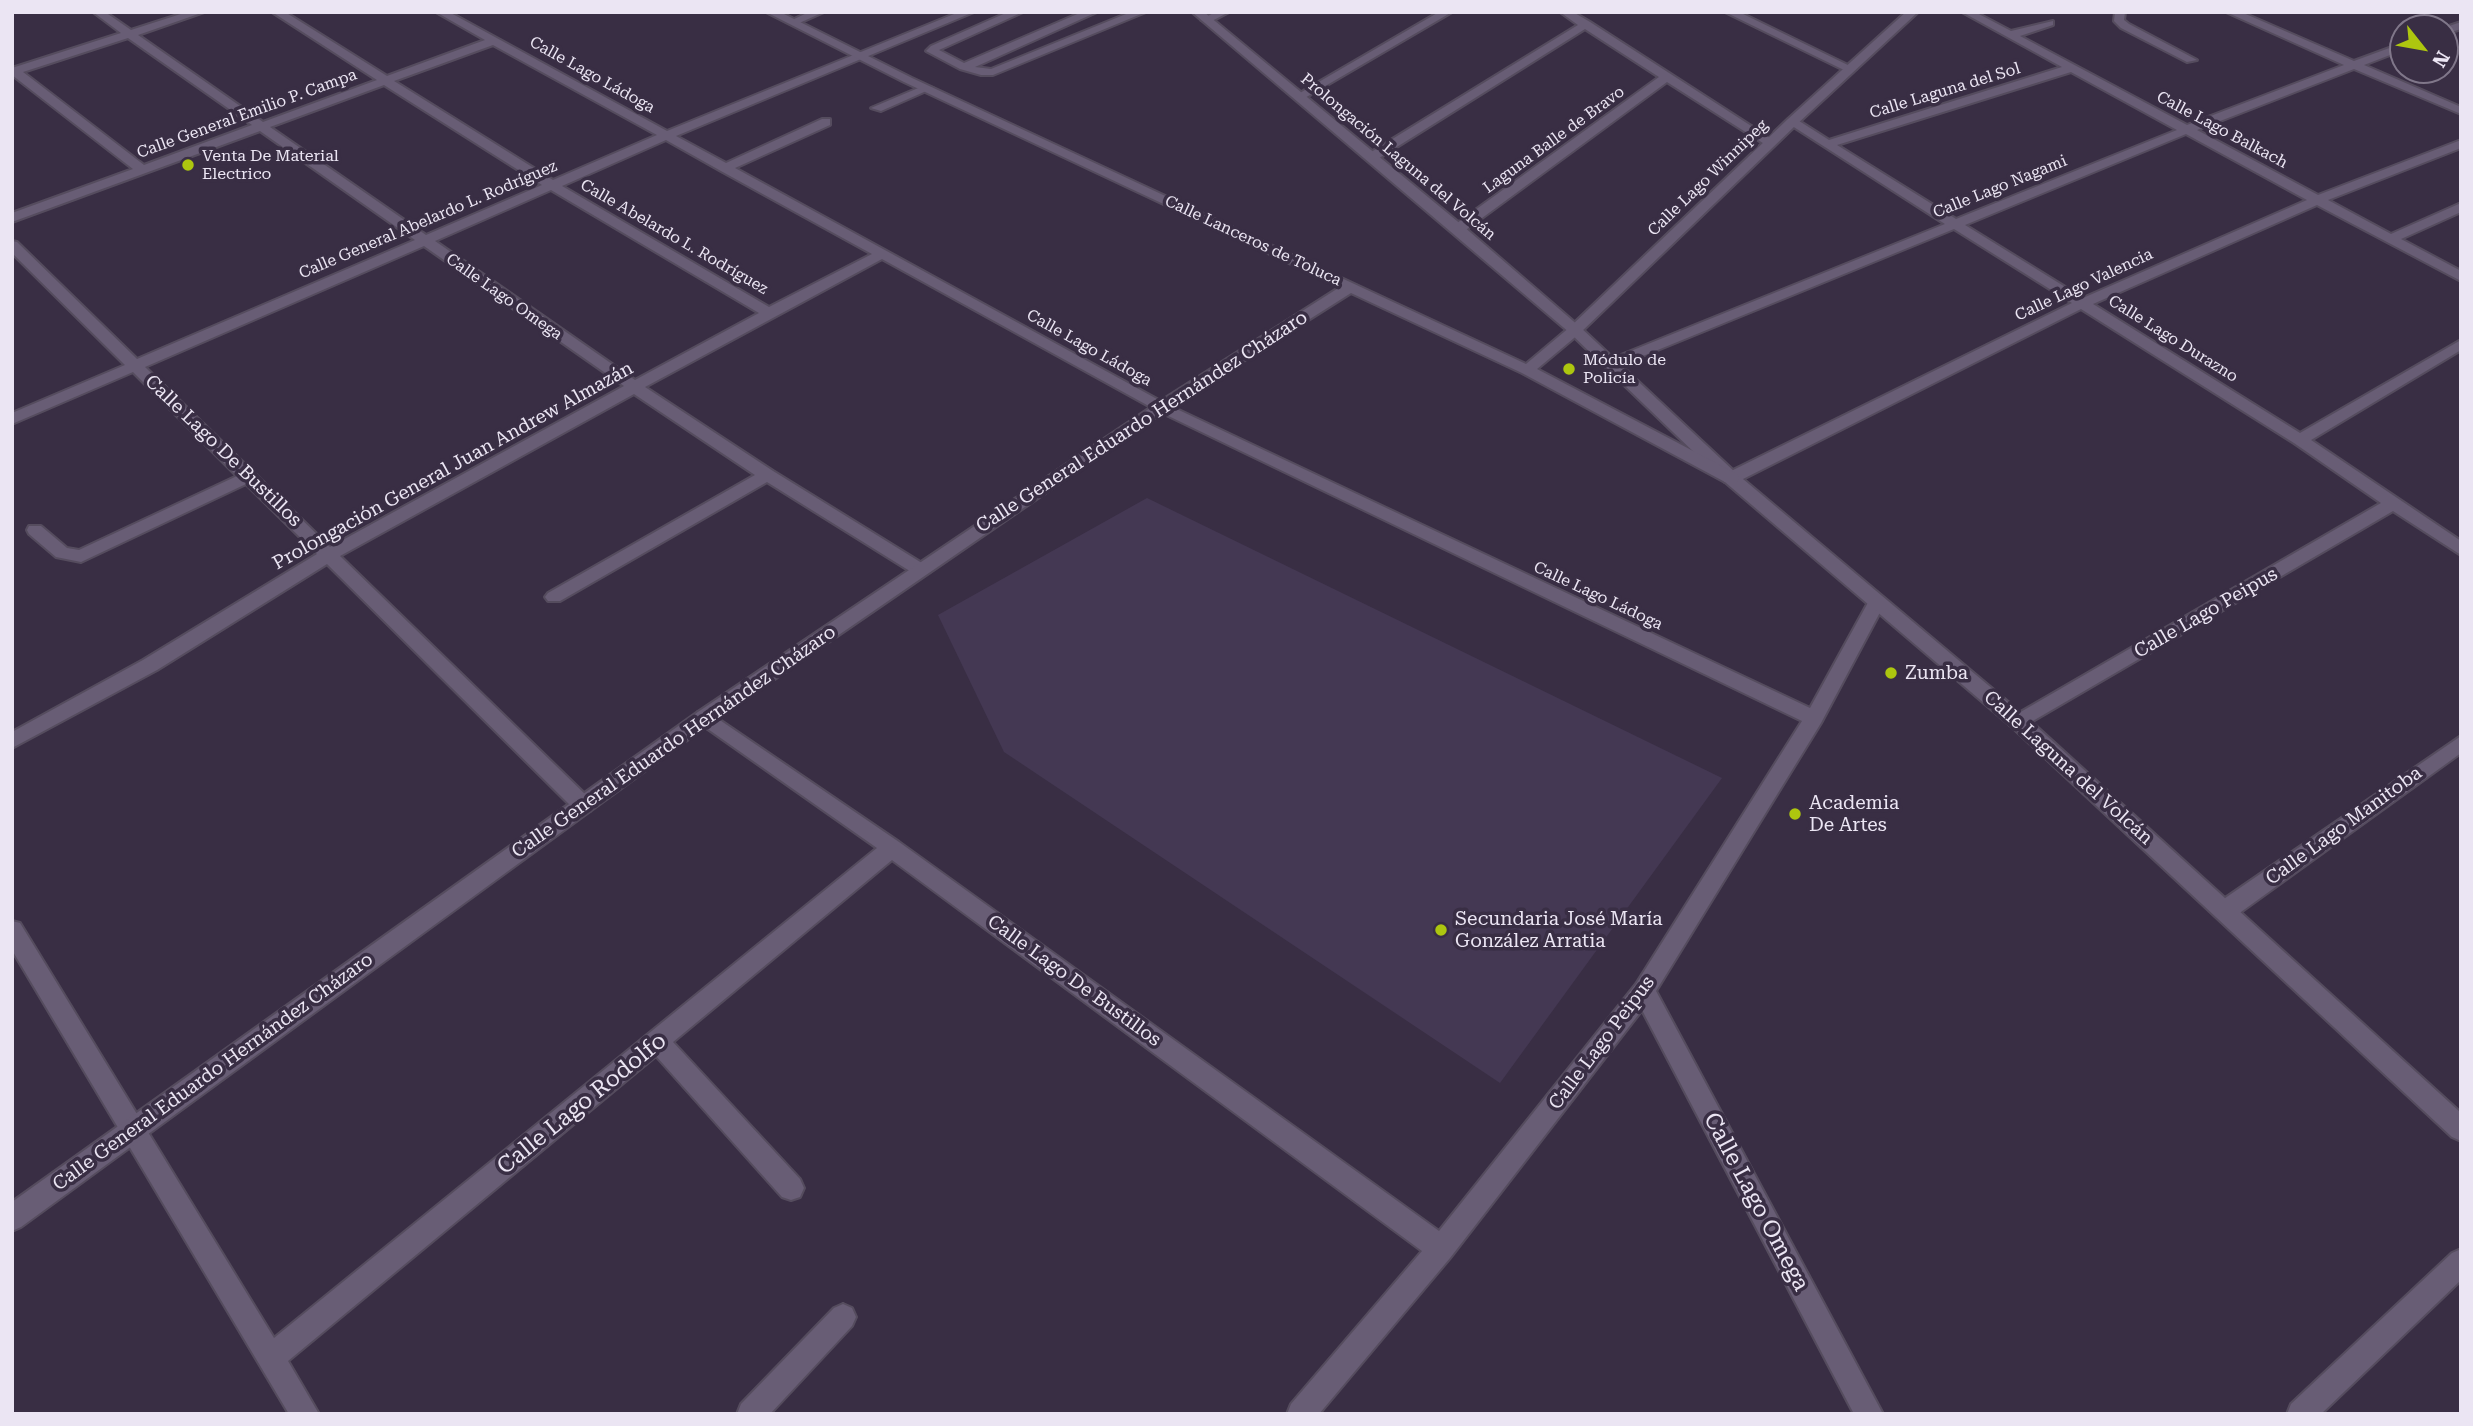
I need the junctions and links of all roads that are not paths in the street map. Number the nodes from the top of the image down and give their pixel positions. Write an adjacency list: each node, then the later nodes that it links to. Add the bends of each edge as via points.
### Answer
1 (98, 12): 23 (street, Calle Lago Omega)
2 (199, 12): 23 (street)
3 (277, 12): 35 (street, Calle Abelardo L. Rodríguez)
4 (441, 12): 25 (street, Calle Lago Ládoga)
5 (771, 12): 20 (street, Calle Lanceros de Toluca)
6 (819, 12): 20 (street)
7 (969, 12): 27 (street, Calle General Abelardo L. Rodríguez)
8 (1018, 12): 30 (street, via 932,51)
9 (1093, 12): 30 (street)
10 (1224, 12): 19 (street)
11 (1447, 12): 37 (street)
12 (1565, 12): 22 (street)
13 (1730, 12): 32 (street)
14 (1913, 12): 32 (street, Calle Lago Winnipeg)
15 (1967, 12): 24 (street, Calle Lago Balkach)
16 (2120, 12): 28 (street, via 2119,21 2125,26)
17 (2231, 12): 29 (street)
18 (1134, 13): 30 (street, via 993,72)
19 (1202, 16): 37 (street, Prolongación Laguna del Volcán)
20 (793, 22): 27 (street, Calle Lanceros de Toluca)
21 (2049, 23): 24 (street)
22 (1586, 24): 34 (street); 48 (street)
23 (128, 35): 33 (street); 42 (street, Calle Lago Omega)
24 (2011, 35): 31 (street, Calle Lago Balkach)
25 (492, 41): 35 (street, Calle General Emilio P. Campa); 44 (street, Calle Lago Ládoga)
26 (2389, 52): 29 (street, Calle Lago Nagami)
27 (858, 55): 36 (street, Calle Lanceros de Toluca); 44 (street, Calle General Abelardo L. Rodríguez)
28 (2191, 60)
29 (2353, 65): 39 (street); 43 (street, Calle Lago Nagami)
30 (964, 67)
31 (2072, 68): 43 (street, Calle Lago Balkach); 46 (street, Calle Laguna del Sol)
32 (1850, 69): 41 (street, Calle Lago Winnipeg)
33 (13, 72): 50 (street)
34 (1668, 76): 45 (street); 56 (street, Laguna Balle de Bravo)
35 (385, 80): 42 (street, Calle General Emilio P. Campa); 51 (street, Calle Abelardo L. Rodríguez)
36 (927, 88): 38 (street); 62 (street, Calle Lanceros de Toluca)
37 (1299, 97): 48 (street, Prolongación Laguna del Volcán)
38 (877, 108)
39 (2461, 111)
40 (826, 122): 49 (street)
41 (1792, 122): 45 (street, Calle Lago Winnipeg); 46 (street, Calle Lago Durazno)
42 (260, 126): 50 (street, Calle General Emilio P. Campa); 58 (street, Calle Lago Omega)
43 (2189, 129): 52 (street, Calle Lago Balkach); 55 (street, Calle Lago Nagami)
44 (666, 136): 49 (street, Calle Lago Ládoga); 51 (street, Calle General Abelardo L. Rodríguez)
45 (1770, 142): 65 (street, Calle Lago Winnipeg)
46 (1827, 144): 55 (street, Calle Lago Durazno)
47 (2461, 144): 52 (street, Calle Lago Valencia)
48 (1372, 157): 56 (street, Prolongación Laguna del Volcán)
49 (725, 169): 60 (street, Calle Lago Ládoga)
50 (142, 170): 54 (street, Calle General Emilio P. Campa)
51 (551, 186): 58 (street, Calle General Abelardo L. Rodríguez); 64 (street, Calle Abelardo L. Rodríguez)
52 (2317, 200): 57 (street, Calle Lago Balkach); 63 (street, Calle Lago Valencia)
53 (2461, 207): 57 (street)
54 (12, 218)
55 (1953, 225): 63 (street, Calle Lago Durazno); 67 (street, Calle Lago Nagami)
56 (1458, 229): 65 (street, Prolongación Laguna del Volcán)
57 (2391, 239): 61 (street, Calle Lago Balkach)
58 (424, 241): 68 (street, Calle General Abelardo L. Rodríguez); 70 (street, Calle Lago Omega)
59 (12, 245): 68 (street, Calle Lago De Bustillos)
60 (882, 254): 64 (street, Prolongación General Juan Andrew Almazán); 71 (street, Calle Lago Ládoga)
61 (2461, 276)
62 (1350, 287): 69 (street, Calle Lanceros de Toluca); 71 (street, Calle General Eduardo Hernández Cházaro)
63 (2082, 303): 73 (street, Calle Lago Durazno); 76 (street, Calle Lago Valencia)
64 (769, 313): 70 (street, Prolongación General Juan Andrew Almazán)
65 (1576, 330): 67 (street, Calle Laguna del Volcán); 69 (street, Calle Lago Winnipeg)
66 (2461, 344): 73 (street)
67 (1611, 364): 76 (street, Calle Laguna del Volcán)
68 (135, 366): 72 (street, Calle General Abelardo L. Rodríguez); 75 (street, Calle Lago De Bustillos)
69 (1527, 370): 76 (street, Calle Lanceros de Toluca)
70 (636, 388): 74 (street, Calle Lago Omega); 80 (street, Prolongación General Juan Andrew Almazán)
71 (1161, 407): 81 (street, Calle General Eduardo Hernández Cházaro); 85 (street, Calle Lago Ládoga)
72 (12, 419)
73 (2300, 440): 77 (street, Calle Lago Durazno)
74 (766, 475): 81 (street, Calle Lago Omega); 82 (street)
75 (250, 476): 78 (street, via 81,556 62,553); 80 (street, Calle Lago De Bustillos)
76 (1731, 478): 83 (street, Calle Laguna del Volcán)
77 (2392, 504): 79 (street, Calle Lago Durazno); 86 (street, Calle Lago Peipus)
78 (35, 530)
79 (2461, 550)
80 (329, 555): 87 (street, Prolongación General Juan Andrew Almazán, via 174,651); 89 (street, Calle Lago De Bustillos)
81 (919, 569): 84 (street, Calle General Eduardo Hernández Cházaro)
82 (554, 597)
83 (1877, 603): 85 (street, Calle Lago Peipus); 86 (street, Calle Laguna del Volcán)
84 (705, 717): 89 (street, Calle General Eduardo Hernández Cházaro); 90 (street, Calle Lago De Bustillos)
85 (1814, 719): 93 (street, Calle Lago Peipus)
86 (2019, 722): 91 (street, Calle Laguna del Volcán)
87 (12, 741)
88 (2461, 743): 91 (street, Calle Lago Manitoba)
89 (583, 804): 96 (street, Calle General Eduardo Hernández Cházaro)
90 (892, 848): 94 (street, Calle Lago Rodolfo); 99 (street, Calle Lago De Bustillos)
91 (2226, 910): 95 (street, Calle Laguna del Volcán)
92 (12, 930): 96 (street)
93 (1644, 991): 99 (street, Calle Lago Peipus); 106 (street, Calle Lago Omega)
94 (658, 1042): 97 (street); 102 (street, Calle Lago Rodolfo)
95 (2461, 1129)
96 (133, 1130): 98 (street, Calle General Eduardo Hernández Cházaro); 102 (street)
97 (791, 1188)
98 (12, 1218)
99 (1441, 1249): 105 (street, Calle Lago Peipus)
100 (2461, 1262): 107 (street)
101 (843, 1317): 104 (street)
102 (271, 1358): 103 (street)
103 (304, 1414)
104 (751, 1414)
105 (1301, 1414)
106 (1869, 1414)
107 (2301, 1414)

